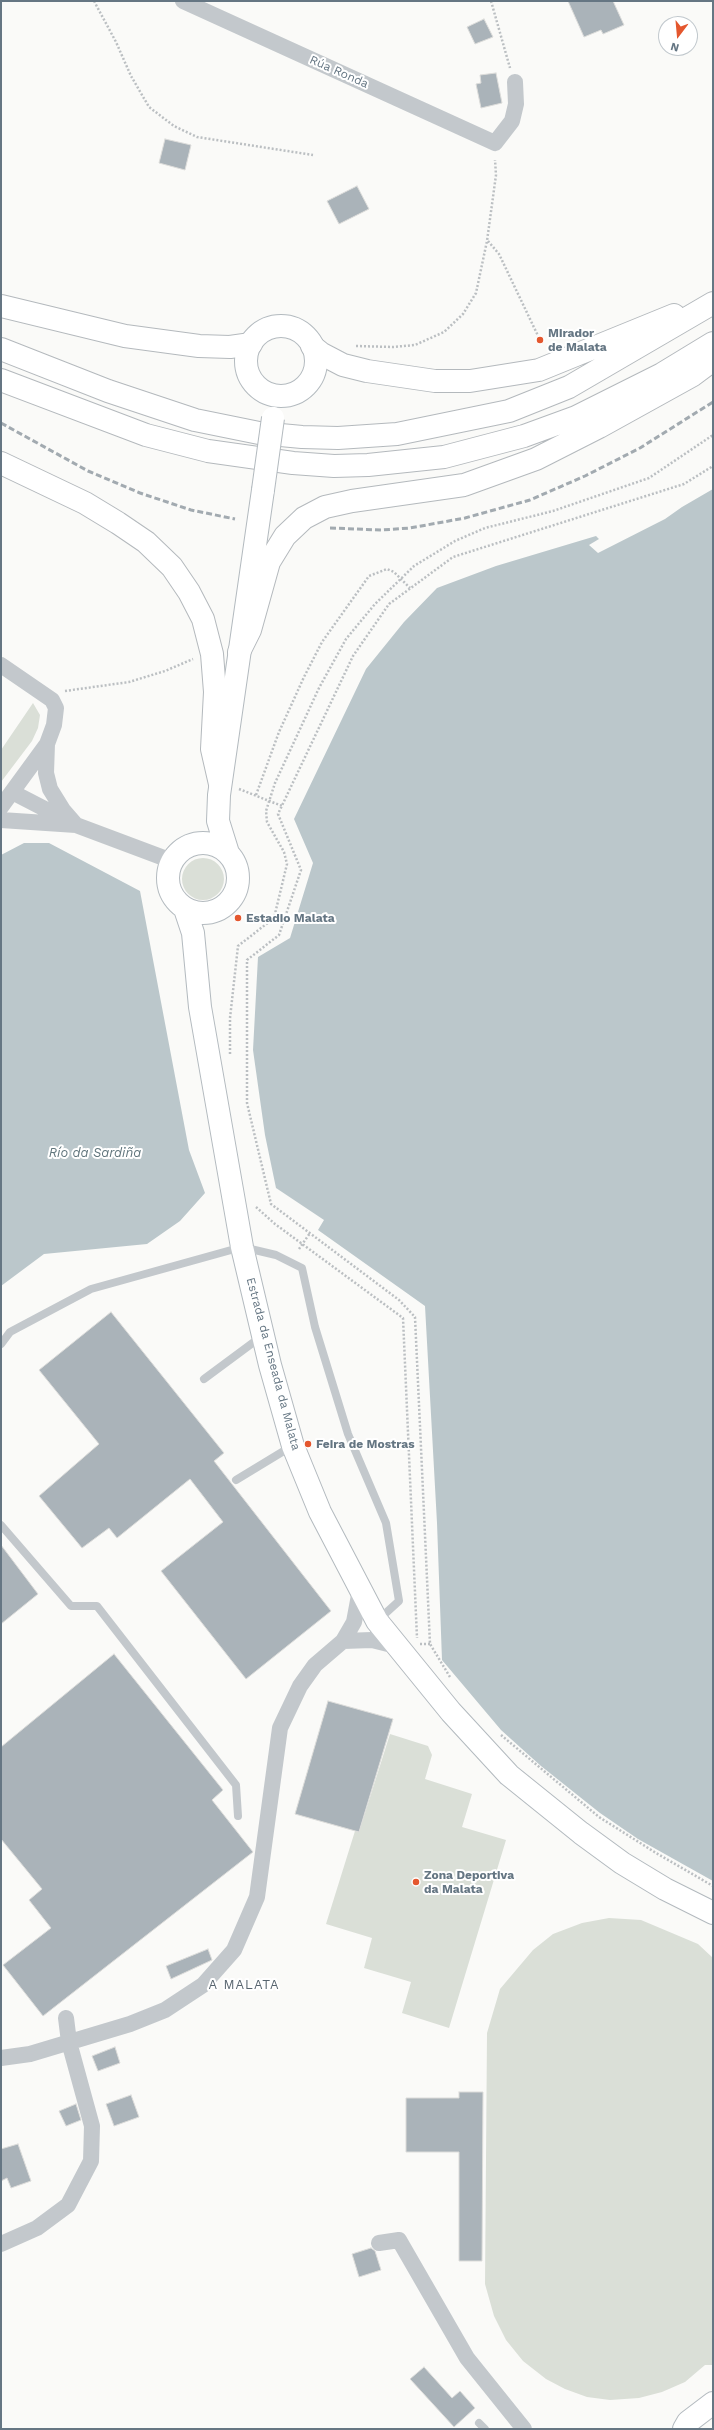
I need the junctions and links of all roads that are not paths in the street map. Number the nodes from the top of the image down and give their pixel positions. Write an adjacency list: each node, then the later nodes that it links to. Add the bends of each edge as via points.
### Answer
1 (183, 1): 2 (street, Rúa Ronda, via 495,143 512,121 516,104)
2 (515, 82)
3 (713, 302): 7 (main road, via 643,326 539,370 470,381 435,381 367,371 343,365); 8 (main road, via 569,387 509,411 397,434 338,438 260,433 195,420 108,391)
4 (1, 306): 6 (main road, via 133,337 199,346 230,347)
5 (713, 343): 10 (main road, via 662,374 576,417 524,436 444,457 368,465 293,463 208,451 146,435)
6 (251, 344): 7 (main road, via 258,335 277,326 288,327 306,337); 11 (main road, via 246,365 249,376 260,389)
7 (312, 346): 11 (main road, via 315,367 305,386 287,396)
8 (1, 349)
9 (713, 360): 13 (main road, via 693,375 536,459 464,485 352,501 325,507 304,518 285,536 269,562 250,630)
10 (1, 380)
11 (276, 396): 13 (main road, bridge)
12 (1, 463): 16 (main road, via 84,503 118,523 146,542 172,567 203,619 212,654 215,692 212,749)
13 (239, 652): 16 (main road)
14 (1, 665): 15 (street, via 52,700 56,708 56,717)
15 (47, 744): 17 (street); 20 (street, via 46,773 50,789)
16 (226, 789): 21 (main road, via 218,821); 22 (main road, via 201,829)
17 (12, 792): 18 (street); 20 (street)
18 (1, 807)
19 (1, 820): 20 (street)
20 (76, 825): 22 (street)
21 (228, 853): 22 (main road, via 208,843); 23 (main road, via 234,861 238,881 230,900)
22 (179, 854): 24 (main road, via 168,872 168,884 172,895)
23 (222, 907): 24 (main road, via 212,912 200,913); 25 (main road, Estrada da Enseada da Malata, via 205,934)
24 (185, 909): 25 (main road, Estrada da Enseada da Malata, via 193,933)
25 (196, 956): 26 (main road, Estrada da Enseada da Malata, via 200,1007)
26 (242, 1247): 27 (main road, Estrada da Enseada da Malata); 28 (lane, via 91,1289 10,1332); 34 (lane, via 276,1255 302,1268 315,1327 348,1434 386,1524 399,1601)
27 (263, 1336): 29 (lane); 30 (main road, Estrada da Enseada da Malata)
28 (1, 1344)
29 (204, 1379)
30 (293, 1446): 31 (lane); 33 (main road, Estrada da Enseada da Malata, via 320,1512)
31 (236, 1480)
32 (1, 1525): 37 (lane, via 71,1606 97,1606 236,1785)
33 (360, 1590): 34 (main road, Estrada da Enseada da Malata); 35 (street, via 354,1622)
34 (377, 1621): 36 (main road, Estrada da Enseada da Malata)
35 (343, 1641): 36 (street, via 372,1640); 40 (street, via 315,1665 300,1686 280,1728 257,1897 234,1950 203,1985 166,2010 130,2024)
36 (396, 1646): 38 (main road, Estrada da Enseada da Malata, via 451,1712 509,1775 581,1833 622,1862 665,1889)
37 (238, 1816)
38 (713, 1913)
39 (66, 2018): 40 (street)
40 (69, 2042): 41 (street, via 30,2054); 43 (street, via 92,2126 91,2160 68,2205 37,2228)
41 (1, 2058)
42 (379, 2243): 45 (street, via 399,2240 466,2358)
43 (1, 2244)
44 (713, 2403): 46 (main road, via 688,2422)
45 (524, 2429)
46 (684, 2429)

